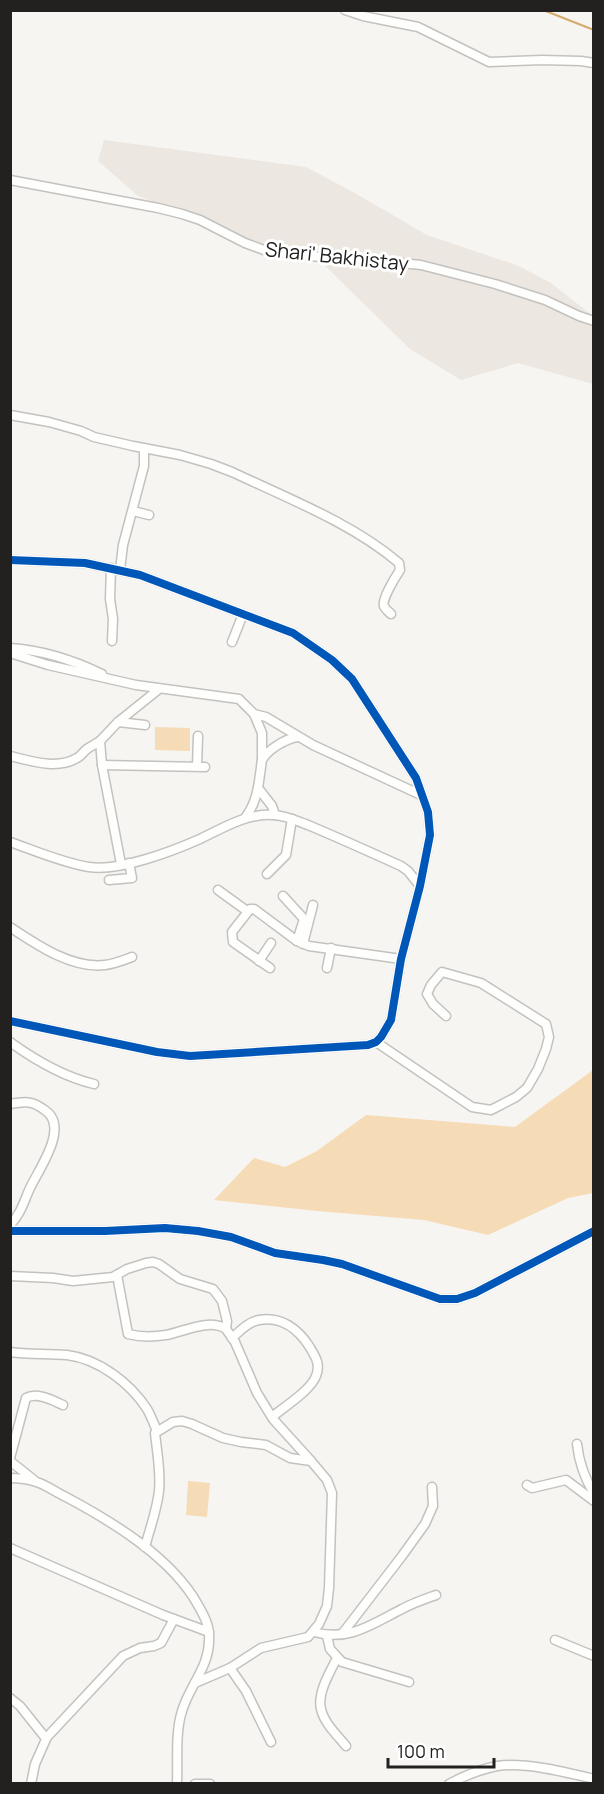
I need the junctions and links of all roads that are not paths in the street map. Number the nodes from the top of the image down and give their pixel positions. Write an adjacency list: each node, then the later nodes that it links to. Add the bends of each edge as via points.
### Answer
1 (345, 10): 2 (street, via 418,27 489,62)
2 (594, 63)
3 (10, 180): 4 (street, Shari' Bakhistay, via 182,214 264,250 421,266 495,284)
4 (594, 321)
5 (10, 415): 6 (street)
6 (144, 448): 7 (street, via 144,466); 12 (street, via 232,472 355,532 389,554 399,562 400,570 384,601)
7 (133, 511): 8 (street); 10 (street)
8 (148, 515)
9 (10, 560): 10 (street, via 66,561)
10 (115, 569): 11 (street); 13 (street, via 110,599)
11 (243, 614): 14 (street); 29 (street, via 293,633 343,669 416,778)
12 (391, 614)
13 (112, 640)
14 (232, 642)
15 (10, 648): 17 (street, via 69,661)
16 (10, 653): 17 (street)
17 (113, 680): 18 (street)
18 (159, 689): 19 (street, via 239,699); 20 (street)
19 (254, 714): 23 (street, via 266,717); 26 (street, via 262,733)
20 (118, 723): 21 (street); 24 (street)
21 (144, 725)
22 (198, 736): 27 (street, via 201,766)
23 (297, 737): 26 (street, via 287,739); 29 (street)
24 (100, 741): 25 (street, via 69,762 55,764); 27 (street)
25 (10, 756)
26 (262, 759): 28 (street)
27 (102, 765): 34 (street)
28 (258, 788): 30 (street); 31 (street, via 252,808)
29 (421, 795): 37 (street, via 428,812 430,835)
30 (275, 815): 31 (street); 32 (street)
31 (244, 818): 34 (street, via 184,846)
32 (292, 819): 35 (street, via 286,855); 37 (street, via 401,866)
33 (10, 842): 34 (street, via 91,868)
34 (125, 863): 36 (street, via 132,878)
35 (267, 874)
36 (109, 880)
37 (420, 886): 47 (street)
38 (219, 890): 41 (street)
39 (283, 896): 43 (street, via 304,919)
40 (313, 906): 43 (street)
41 (247, 911): 43 (street, via 254,909); 48 (street, via 232,932 233,942)
42 (10, 927): 46 (street, via 72,961 92,966)
43 (300, 942): 45 (street)
44 (271, 943): 48 (street)
45 (331, 948): 47 (street); 50 (street)
46 (132, 957)
47 (401, 959): 54 (street, via 391,1020)
48 (260, 961): 49 (street)
49 (270, 968)
50 (327, 968)
51 (446, 1016): 54 (street, via 427,994 442,972 482,983 546,1024 546,1049 527,1088 491,1110 472,1107)
52 (10, 1021): 54 (street, via 190,1056)
53 (10, 1042): 55 (street, via 58,1070)
54 (376, 1042)
55 (94, 1084)
56 (10, 1104): 57 (street, via 31,1102 51,1115 54,1137 21,1211)
57 (10, 1225)
58 (10, 1231): 59 (street, via 198,1231 231,1237 275,1253 342,1264 440,1299 475,1293)
59 (594, 1231)
60 (117, 1275): 61 (street, via 74,1281); 62 (street, via 153,1262 180,1279 213,1289 222,1300); 62 (street, via 128,1334 166,1335 211,1325)
61 (10, 1276)
62 (226, 1329): 63 (street)
63 (232, 1338): 66 (street); 66 (street, via 255,1321 278,1321 301,1335 316,1356 318,1370 313,1382)
64 (10, 1352): 67 (street, via 67,1355 106,1370 141,1401)
65 (63, 1405): 69 (street, via 39,1397 26,1398)
66 (272, 1416): 70 (street)
67 (157, 1431): 70 (street, via 173,1422 189,1422 223,1438 266,1445 290,1458); 77 (street, via 160,1488)
68 (577, 1444): 75 (street, via 579,1464)
69 (10, 1460): 72 (street)
70 (311, 1461): 82 (street, via 332,1493 327,1606)
71 (10, 1478): 72 (street)
72 (35, 1481): 77 (street)
73 (527, 1485): 76 (street, via 532,1488 566,1480)
74 (432, 1487): 83 (street, via 433,1506 424,1524)
75 (594, 1494)
76 (594, 1501)
77 (145, 1546): 81 (street, via 188,1588)
78 (10, 1548): 80 (street)
79 (436, 1595): 83 (street, via 370,1626)
80 (174, 1619): 81 (street); 92 (street, via 161,1642 123,1656)
81 (209, 1632): 90 (street, via 206,1659)
82 (314, 1632): 84 (street); 88 (street, via 299,1640 261,1648)
83 (342, 1634): 84 (street)
84 (327, 1636): 87 (street)
85 (555, 1640): 86 (street)
86 (594, 1656)
87 (337, 1658): 89 (street); 94 (street, via 324,1688 321,1708)
88 (230, 1668): 90 (street); 93 (street)
89 (408, 1682)
90 (195, 1683): 97 (street, via 179,1720)
91 (10, 1698): 92 (street)
92 (47, 1737): 96 (street)
93 (271, 1742)
94 (346, 1746)
95 (594, 1779): 100 (street, via 512,1765 496,1766)
96 (31, 1784)
97 (177, 1784)
98 (195, 1784): 99 (street)
99 (210, 1784)
100 (449, 1784)

